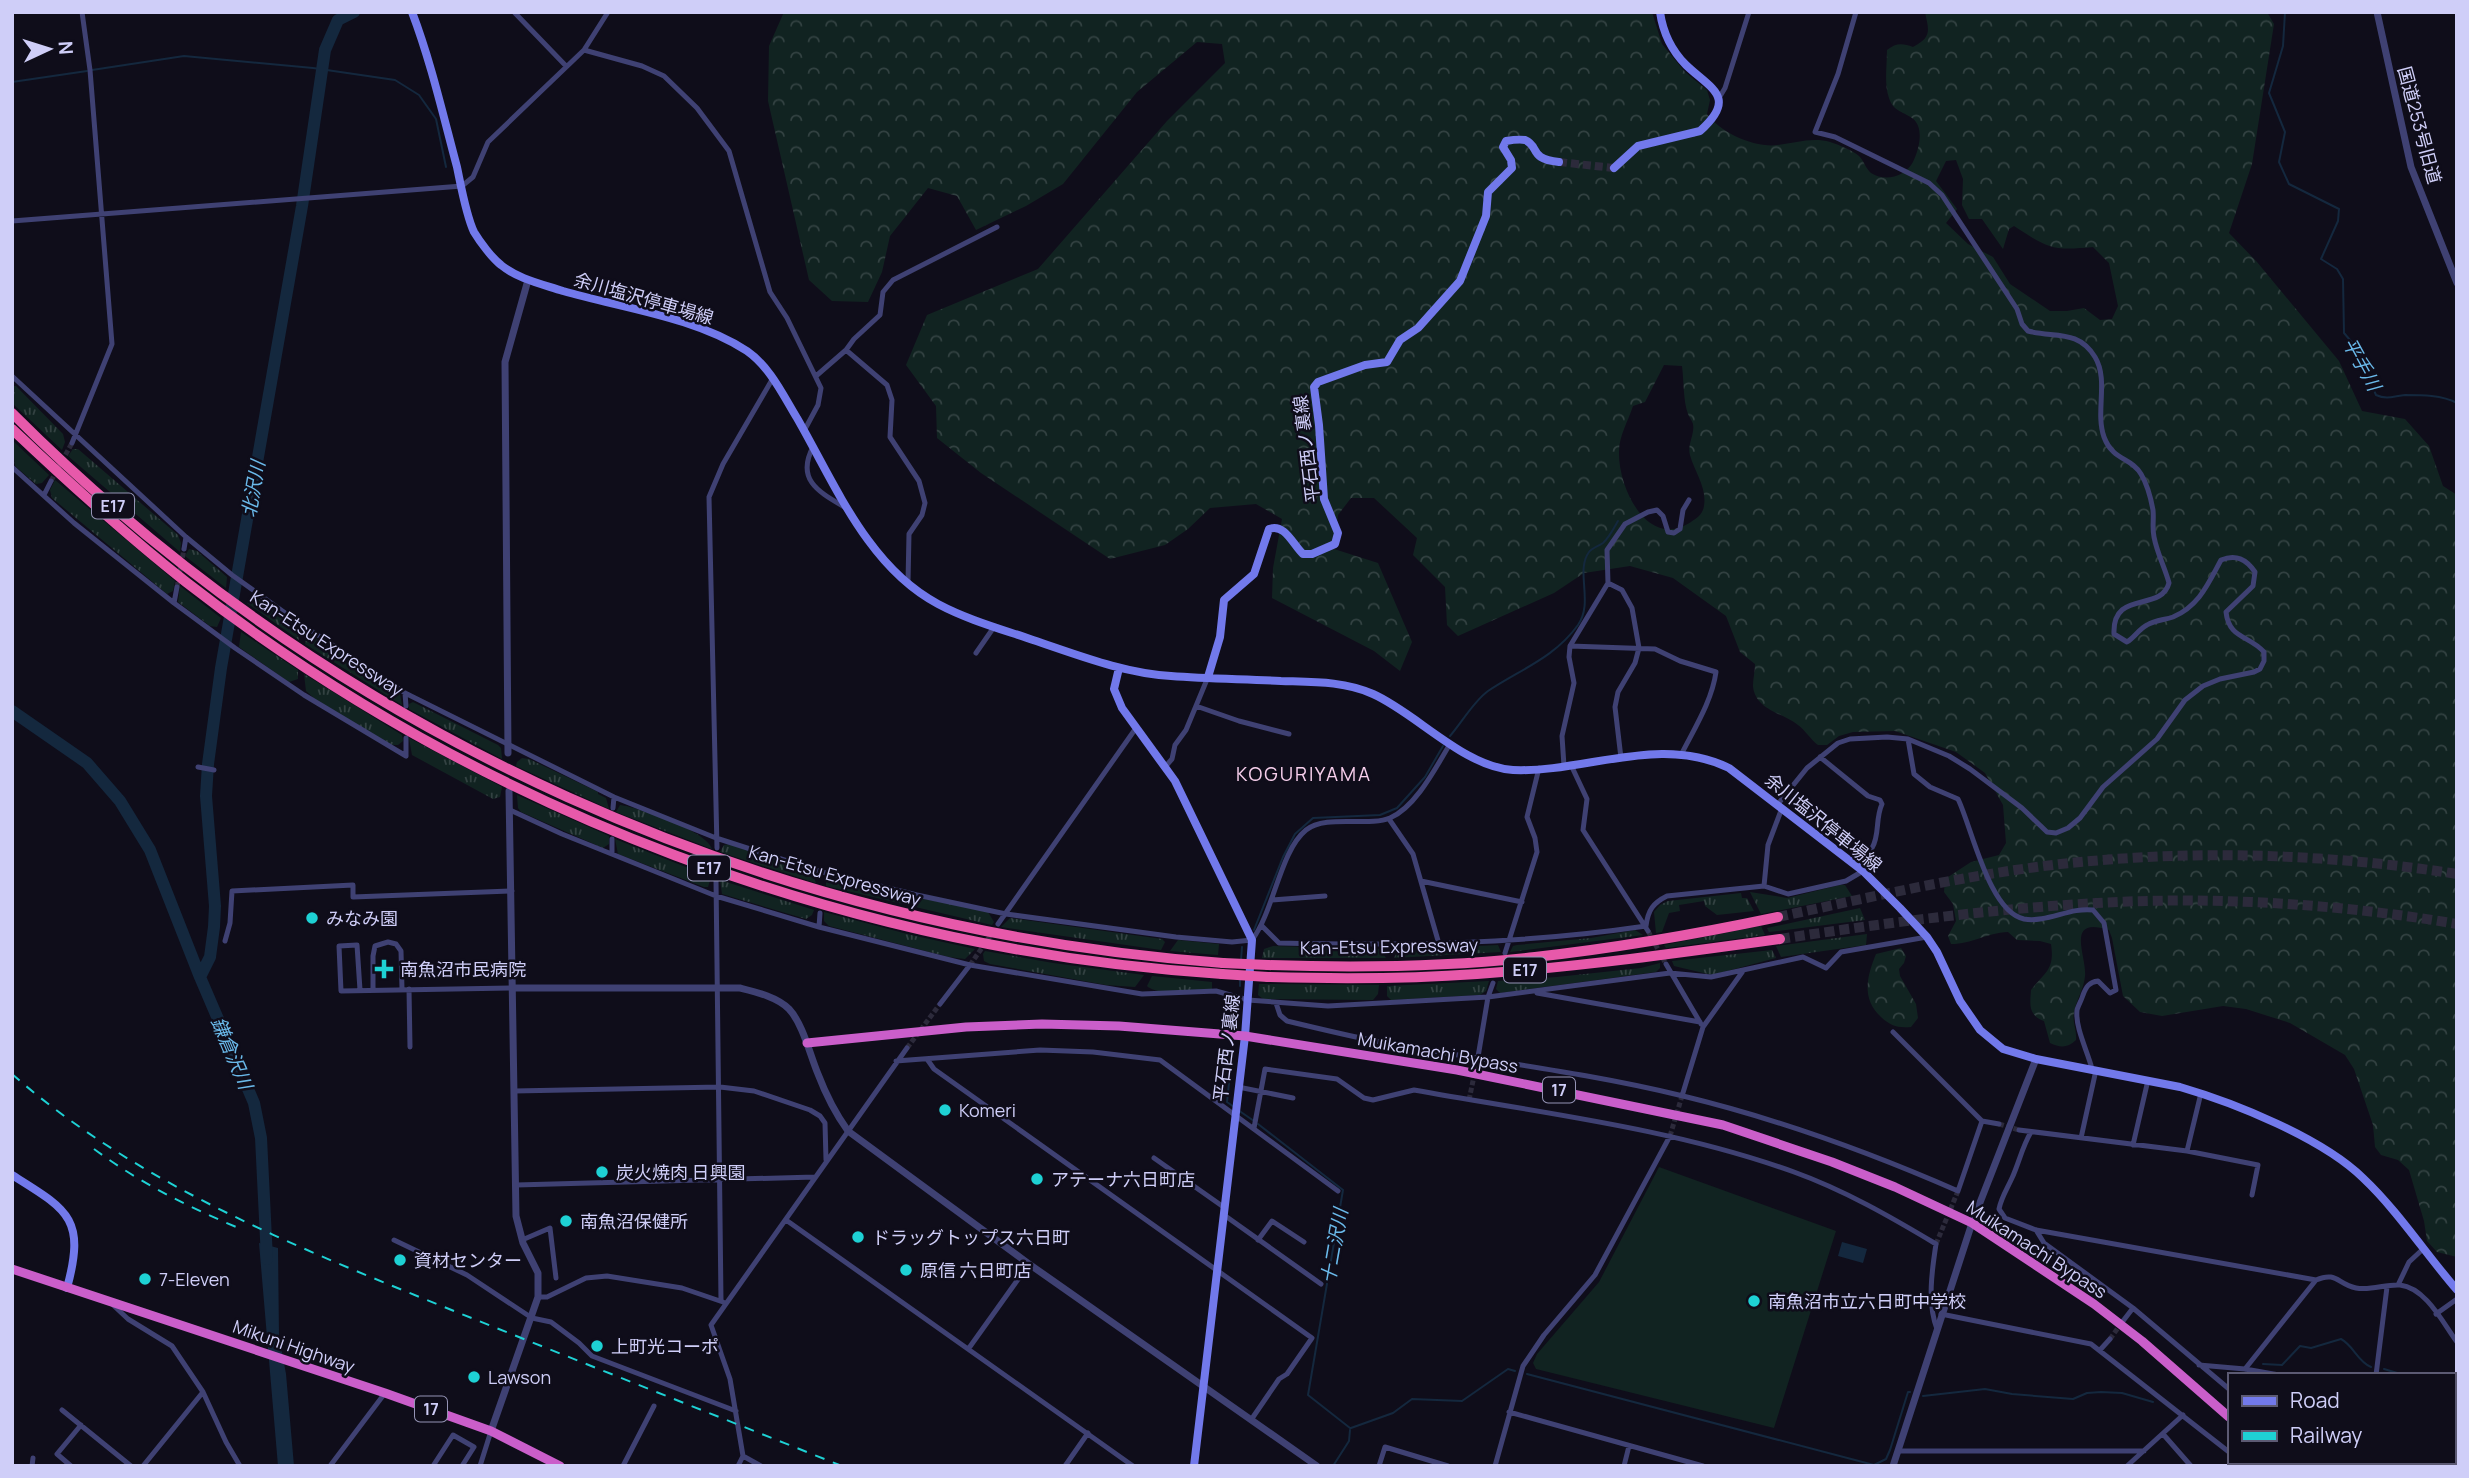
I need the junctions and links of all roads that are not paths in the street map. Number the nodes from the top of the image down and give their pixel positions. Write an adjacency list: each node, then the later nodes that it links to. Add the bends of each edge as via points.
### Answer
1 (82, 12): 15 (street)
2 (514, 12): 10 (street)
3 (608, 12): 9 (street)
4 (1660, 12): 11 (main road, via 1669,42 1685,64 1714,88)
5 (1749, 12): 11 (street, via 1726,88)
6 (1856, 12): 53 (street, via 1815,132 1835,137 1929,183 1942,195 2028,331 2068,335 2095,357 2101,373 2104,436 2110,449 2143,476 2169,583 2153,600 2125,607 2113,625 2114,634 2127,642 2154,621 2188,610 2201,597 2221,560 2232,556 2255,572 2253,586 2226,612 2227,624 2264,652 2260,669 2211,683 2185,700 2157,739 2103,787 2080,818 2056,833 2047,832 2022,807 1970,769)
7 (2377, 12): 19 (street, 国道253号旧道, via 2411,167)
8 (416, 15): 14 (main road, 余川塩沢停車場線)
9 (584, 50): 10 (street); 22 (street, via 664,76 697,108 729,151 770,292)
10 (566, 66): 14 (street, via 488,142 473,177)
11 (1718, 99): 13 (main road, via 1714,114 1700,131 1638,146)
12 (1559, 162): 46 (main road, 平石西ノ裏線, via 1536,155 1523,139 1506,141 1503,147 1512,168 1488,192 1486,216 1460,281 1418,328 1400,340 1387,362 1365,365 1314,387 1324,499 1338,533 1335,544 1303,554 1282,528 1269,529 1254,574 1224,600 1220,637)
13 (1614, 168)
14 (462, 186): 15 (street); 18 (main road, 余川塩沢停車場線, via 474,232 499,264)
15 (102, 213): 16 (street); 27 (street, via 112,344)
16 (12, 221)
17 (998, 227): 20 (street, via 893,280 883,292 880,315)
18 (528, 280): 23 (main road, 余川塩沢停車場線, via 705,331 749,353); 54 (street, via 505,362)
19 (2457, 283)
20 (846, 350): 22 (street); 38 (street, via 887,384 892,400 890,437 919,481 925,503 909,534)
21 (12, 376): 27 (street)
22 (816, 376): 26 (street, via 821,388 818,405)
23 (773, 378): 26 (main road, 余川塩沢停車場線); 71 (street, via 709,497)
24 (12, 412): 102 (highway, Kan-Etsu Expressway / E17, via 110,504 248,613 352,683 466,748 580,804 690,849 801,886 962,927)
25 (12, 429): 102 (highway, Kan-Etsu Expressway / E17, via 101,512 216,605 345,692 457,757 575,814 686,859 821,904 960,939 1174,971)
26 (804, 431): 29 (main road, 余川塩沢停車場線)
27 (76, 435): 28 (street); 35 (street)
28 (72, 443)
29 (813, 447): 34 (main road, 余川塩沢停車場線); 34 (street, via 808,476 815,489)
30 (12, 467): 32 (street)
31 (51, 481): 32 (street)
32 (44, 495): 40 (street)
33 (1689, 500): 37 (street, via 1680,529 1674,533 1668,532 1657,510 1625,524 1607,550)
34 (850, 510): 38 (main road, 余川塩沢停車場線, via 881,557)
35 (186, 537): 36 (street); 47 (street, via 245,584)
36 (184, 549)
37 (1608, 583): 42 (street); 43 (street, via 1622,590 1632,608)
38 (908, 585): 41 (main road, 余川塩沢停車場線, via 957,614)
39 (177, 587): 40 (street)
40 (174, 603): 52 (street, via 304,695 406,756)
41 (994, 627): 44 (street); 45 (main road, 余川塩沢停車場線)
42 (1570, 646): 43 (street); 60 (street, via 1574,683 1562,736)
43 (1639, 648): 57 (street, via 1656,649 1716,672); 59 (street, via 1615,707)
44 (975, 653)
45 (1119, 668): 46 (main road, 余川塩沢停車場線); 50 (main road, via 1114,689)
46 (1208, 677): 49 (street); 55 (main road, 余川塩沢停車場線, via 1341,684 1374,695)
47 (405, 693): 48 (street); 54 (street)
48 (406, 706)
49 (1196, 706): 51 (street); 61 (street)
50 (1136, 728): 61 (main road); 87 (street)
51 (1289, 734)
52 (405, 738)
53 (1908, 739): 58 (street, via 1850,739); 127 (street, via 1914,774 1958,799 1991,884 2010,913 2032,919 2082,908 2093,910 2104,923 2116,990 2110,993 2092,981 2077,1011)
54 (508, 743): 56 (street); 66 (street)
55 (1450, 744): 63 (main road, 余川塩沢停車場線, via 1488,764 1511,770); 70 (street, via 1422,789)
56 (508, 753)
57 (1681, 755): 59 (main road, 余川塩沢停車場線); 67 (main road, 余川塩沢停車場線, via 1730,768)
58 (1820, 757): 67 (street); 75 (street, via 1882,804 1876,815 1873,847)
59 (1621, 758): 60 (main road, 余川塩沢停車場線)
60 (1568, 765): 63 (main road, 余川塩沢停車場線); 92 (street, via 1587,799 1583,831)
61 (1165, 766): 95 (main road)
62 (198, 767): 64 (street)
63 (1539, 768): 85 (street, via 1527,817 1537,852)
64 (214, 770)
65 (509, 791): 69 (street)
66 (614, 797): 68 (street); 71 (street)
67 (1780, 806): 75 (main road, 余川塩沢停車場線); 80 (street, via 1768,845)
68 (613, 808)
69 (510, 810): 74 (street); 81 (street)
70 (1390, 819): 78 (street, via 1413,854); 84 (street, via 1319,824 1306,830 1290,852)
71 (716, 838): 73 (street); 76 (street)
72 (612, 839): 74 (street)
73 (717, 848)
74 (612, 855): 82 (street)
75 (1861, 869): 80 (street, via 1846,881 1788,894); 93 (main road, 余川塩沢停車場線)
76 (822, 872): 79 (street); 87 (street)
77 (716, 879): 82 (street)
78 (1421, 881): 85 (street); 98 (street)
79 (820, 883)
80 (1764, 886): 92 (street, via 1667,895 1647,913)
81 (512, 891): 96 (street, via 353,897 352,885 232,891); 108 (street)
82 (716, 896): 91 (street); 107 (street)
83 (1325, 897): 84 (street)
84 (1272, 900): 90 (street)
85 (1522, 902): 97 (street)
86 (820, 913): 91 (street)
87 (1006, 914): 89 (street); 95 (street, via 1176,937)
88 (1778, 917): 103 (highway, Kan-Etsu Expressway / E17, via 1681,937 1533,958)
89 (998, 924)
90 (1262, 926): 95 (street); 98 (street, via 1279,943)
91 (819, 927): 101 (street)
92 (1647, 928): 97 (street)
93 (1927, 937): 104 (street, via 1841,952 1826,968 1803,957); 125 (main road, 余川塩沢停車場線, via 1959,1001 1980,1030 2003,1049)
94 (1780, 939): 103 (highway, Kan-Etsu Expressway / E17, via 1475,974 1361,978)
95 (1252, 940): 114 (main road, 平石西ノ裏線)
96 (225, 941)
97 (1509, 941): 98 (street); 99 (street)
98 (1439, 944)
99 (1504, 953)
100 (1666, 964): 105 (street)
101 (970, 965): 114 (street, via 1142,994 1216,991); 116 (street)
102 (1222, 968): 103 (highway, Kan-Etsu Expressway / E17, bridge)
103 (1268, 971)
104 (1743, 971): 105 (street, via 1711,978); 117 (street)
105 (1670, 973): 112 (street); 117 (street)
106 (1493, 983): 113 (street)
107 (718, 986): 108 (street); 120 (street, via 766,995 789,1009); 129 (street)
108 (514, 988): 111 (street); 131 (street)
109 (360, 989): 109 (street, via 341,991 339,946 358,945); 110 (street)
110 (373, 989): 111 (street); 111 (street, via 375,946 388,942 401,951)
111 (405, 989): 121 (street)
112 (1534, 992): 113 (street); 117 (street)
113 (1488, 998): 115 (street, via 1328,1006); 123 (street)
114 (1248, 1000): 115 (street); 119 (main road, 平石西ノ裏線)
115 (1276, 1003): 123 (street, via 1287,1021 1374,1041)
116 (940, 1004)
117 (1701, 1024): 134 (street)
118 (1893, 1032): 137 (street)
119 (1245, 1036): 120 (highway, Muikamachi Bypass / 17, via 1042,1024); 130 (main road, 平石西ノ裏線); 157 (highway, Muikamachi Bypass / 17, via 1457,1070 1723,1125 1832,1161)
120 (807, 1043): 141 (street, via 824,1090)
121 (410, 1047)
122 (907, 1048): 126 (street)
123 (1478, 1057): 134 (street)
124 (928, 1059): 126 (street); 136 (street, via 1040,1050 1160,1060); 166 (street, via 934,1069)
125 (2035, 1059): 127 (main road, 余川塩沢停車場線); 157 (street)
126 (897, 1061): 141 (street)
127 (2094, 1070): 128 (main road, 余川塩沢停車場線); 144 (street)
128 (2148, 1080): 133 (main road, 余川塩沢停車場線); 145 (street)
129 (720, 1087): 131 (street); 148 (street, via 754,1091 820,1116 825,1123); 151 (street)
130 (1238, 1087): 132 (street); 136 (main road, 平石西ノ裏線)
131 (514, 1091): 152 (street)
132 (1261, 1091): 135 (street); 139 (street); 143 (street, via 1265,1069 1338,1079 1373,1100 1414,1090)
133 (2201, 1093): 146 (street); 163 (main road, 余川塩沢停車場線, via 2336,1155 2363,1178)
134 (1682, 1096): 137 (street, via 1776,1121 1882,1158 1958,1191)
135 (1293, 1098)
136 (1234, 1115): 139 (street); 155 (main road, 平石西ノ裏線)
137 (1982, 1121): 138 (street)
138 (1999, 1124)
139 (1254, 1128): 153 (street)
140 (2019, 1130): 142 (street)
141 (848, 1131): 148 (street); 164 (street)
142 (2031, 1132): 144 (street); 158 (street, via 1999,1209 2005,1218)
143 (1670, 1136): 183 (street, via 1796,1172 1878,1209 1936,1244 1932,1286); 199 (street, via 1595,1275 1523,1366)
144 (2081, 1138): 145 (street)
145 (2133, 1145): 146 (street)
146 (2187, 1151): 154 (street, via 2258,1165)
147 (1154, 1158): 155 (street)
148 (826, 1160): 150 (street)
149 (12, 1175): 172 (main road, via 51,1199 68,1216 75,1249)
150 (815, 1177): 151 (street); 156 (street)
151 (721, 1180): 152 (street); 177 (street)
152 (516, 1185): 160 (street)
153 (1338, 1191)
154 (2252, 1195)
155 (1225, 1212): 161 (street); 166 (main road, 平石西ノ裏線)
156 (786, 1220): 177 (street); 186 (street)
157 (1972, 1223): 179 (street); 201 (highway, Muikamachi Bypass / 17, via 2094,1304)
158 (2036, 1230): 168 (street); 178 (street, via 2044,1243)
159 (394, 1240): 181 (street, via 467,1275)
160 (522, 1240): 167 (street, via 550,1228); 174 (street, via 538,1273)
161 (1258, 1240): 162 (street, via 1272,1221); 169 (street)
162 (1304, 1242)
163 (2423, 1249): 170 (street, via 2409,1262); 173 (main road, 余川塩沢停車場線)
164 (1029, 1264): 186 (street); 192 (street)
165 (12, 1269): 172 (highway, Mikuni Highway / 17)
166 (1219, 1272): 192 (main road, 平石西ノ裏線); 202 (street, via 1312,1338)
167 (556, 1278)
168 (2316, 1280): 171 (street, via 2334,1276 2353,1287); 189 (street)
169 (1321, 1284)
170 (2398, 1285): 171 (street); 180 (street, via 2420,1293)
171 (2387, 1287): 191 (street)
172 (67, 1288): 176 (highway, Mikuni Highway / 17)
173 (2457, 1290)
174 (538, 1297): 177 (street, via 586,1278 607,1276 682,1288); 181 (street)
175 (2457, 1299): 180 (street)
176 (110, 1301): 194 (street, via 128,1319 172,1346); 195 (highway, Mikuni Highway / 17)
177 (723, 1302): 198 (street, via 711,1325)
178 (2133, 1308): 182 (street); 188 (street)
179 (1941, 1314): 183 (street); 187 (street, via 2091,1344)
180 (2436, 1314): 185 (street)
181 (532, 1318): 198 (street, via 551,1322 592,1356); 204 (street)
182 (2123, 1321)
183 (1937, 1329): 208 (street)
184 (2110, 1339): 187 (street)
185 (2457, 1342)
186 (969, 1348): 205 (street)
187 (2100, 1350): 200 (street)
188 (2199, 1365): 189 (street); 193 (street)
189 (2245, 1369): 190 (street)
190 (2268, 1373)
191 (2376, 1373)
192 (1203, 1385): 202 (street); 211 (main road, 平石西ノ裏線)
193 (2228, 1389)
194 (203, 1392): 218 (street); 219 (street)
195 (385, 1393): 204 (highway, Mikuni Highway / 17); 220 (street)
196 (654, 1406): 225 (street)
197 (62, 1410): 203 (street)
198 (736, 1411): 212 (street)
199 (1509, 1412): 207 (street); 234 (street)
200 (2183, 1415): 206 (street); 210 (street)
201 (2228, 1416)
202 (1251, 1420): 214 (street)
203 (81, 1425): 216 (street, via 57,1454); 217 (street)
204 (491, 1431): 223 (street); 224 (highway, Mikuni Highway / 17)
205 (1088, 1433): 228 (street); 229 (street)
206 (2164, 1434): 209 (street); 239 (street)
207 (1629, 1446): 235 (street); 236 (street)
208 (1898, 1451): 209 (street); 237 (street)
209 (2144, 1451): 238 (street)
210 (2228, 1451)
211 (1196, 1453): 230 (main road, 平石西ノ裏線); 231 (street)
212 (743, 1456): 226 (street); 227 (street)
213 (33, 1458): 215 (street)
214 (1313, 1465)
215 (32, 1466)
216 (71, 1466)
217 (131, 1466)
218 (143, 1466)
219 (240, 1466)
220 (330, 1466)
221 (433, 1466): 222 (street, via 453,1435 474,1447)
222 (462, 1466)
223 (480, 1466)
224 (560, 1466)
225 (623, 1466)
226 (738, 1466)
227 (761, 1466)
228 (1065, 1466)
229 (1133, 1466)
230 (1192, 1466)
231 (1200, 1466)
232 (1379, 1466): 233 (street, via 1385,1447)
233 (1448, 1466)
234 (1495, 1466)
235 (1624, 1466)
236 (1703, 1466)
237 (1893, 1466)
238 (2126, 1466)
239 (2191, 1466)

